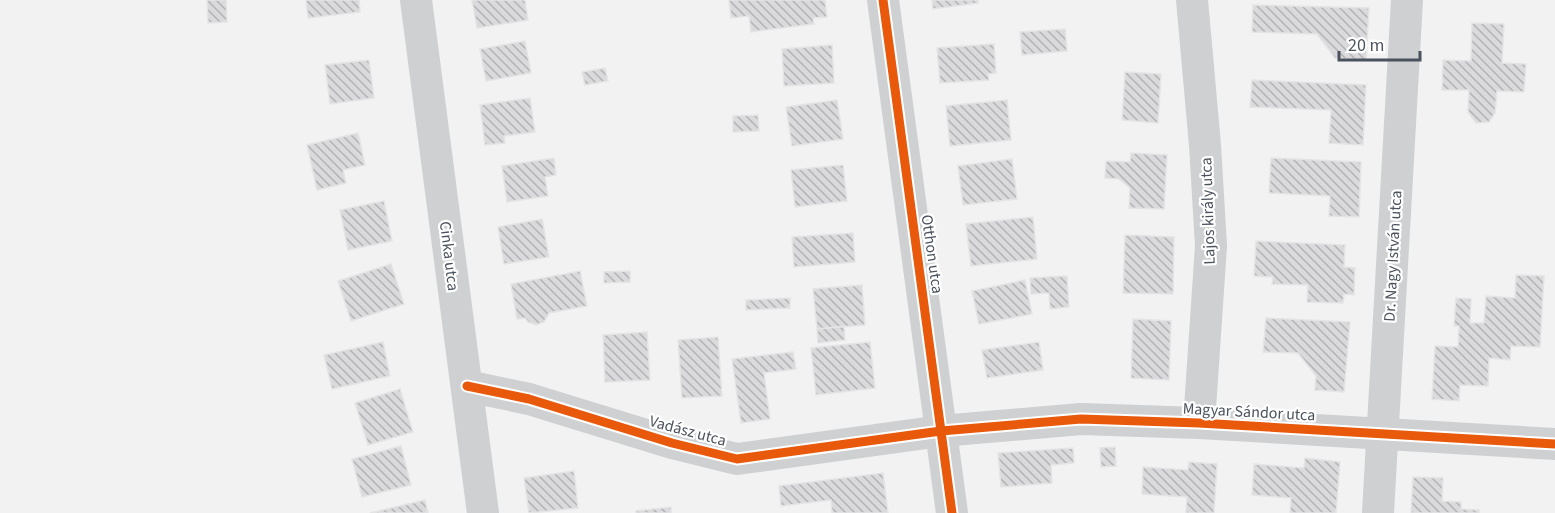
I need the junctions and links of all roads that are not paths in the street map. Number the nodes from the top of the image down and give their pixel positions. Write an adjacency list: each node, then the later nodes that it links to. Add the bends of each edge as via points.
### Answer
1 (416, 0): 5 (street, Cinka utca)
2 (884, 0): 7 (street, Otthon utca)
3 (1192, 0): 6 (street, Lajos király utca, via 1211,246)
4 (1407, 0): 8 (street, Dr. Nagy István utca)
5 (467, 386): 7 (street, Vadász utca, via 529,399 737,459); 10 (street, Cinka utca)
6 (1198, 423): 7 (street, Magyar Sándor utca, via 1081,419); 8 (street, Magyar Sándor utca)
7 (941, 431): 11 (street, Otthon utca)
8 (1382, 433): 9 (street, Magyar Sándor utca); 12 (street, Dr. Nagy István utca)
9 (1555, 444)
10 (483, 513)
11 (952, 513)
12 (1378, 513)

